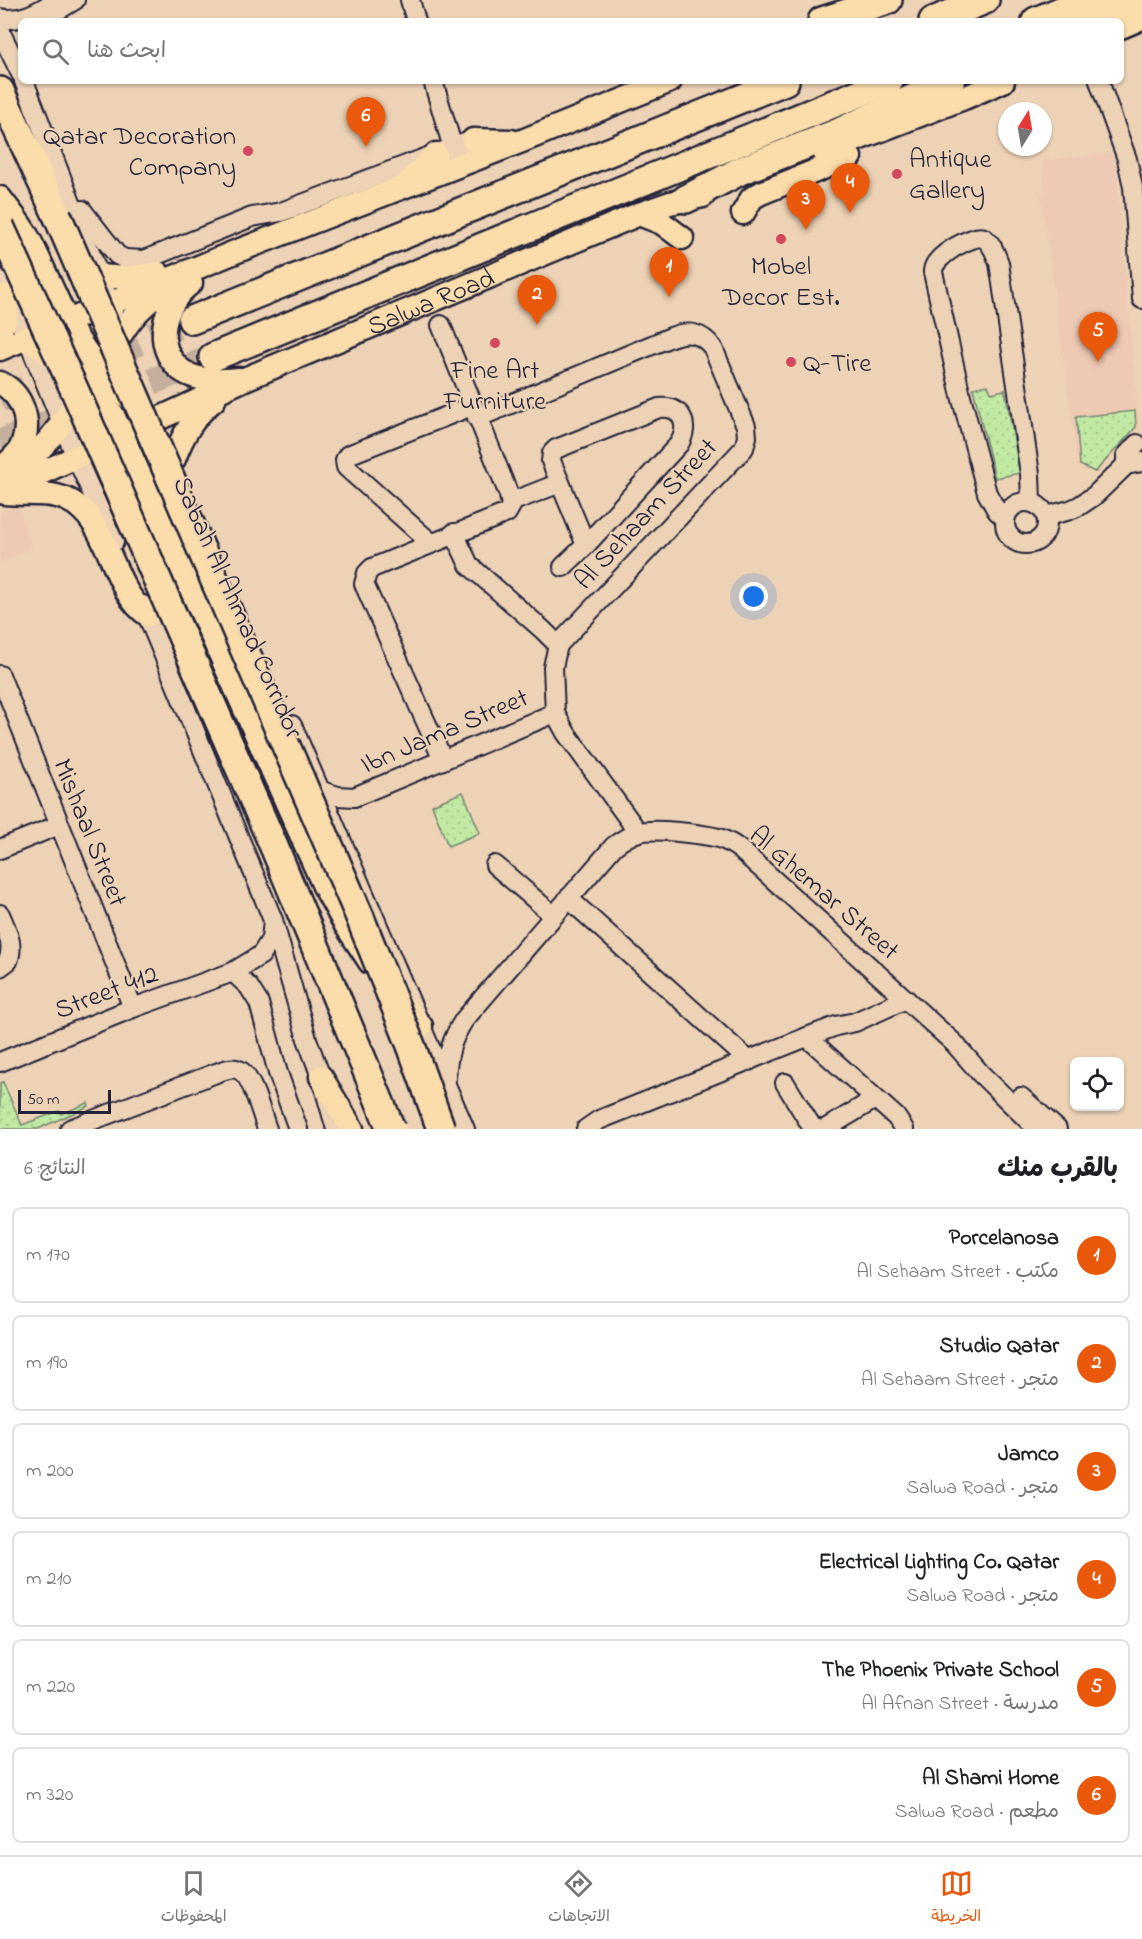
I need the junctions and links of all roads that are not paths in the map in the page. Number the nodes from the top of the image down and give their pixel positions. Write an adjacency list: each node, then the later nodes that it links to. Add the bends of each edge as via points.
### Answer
1 (57, 0): 10 (street)
2 (75, 0): 11 (street)
3 (410, 0): 12 (street)
4 (869, 0): 13 (main road)
5 (888, 0): 14 (highway)
6 (985, 0): 15 (highway)
7 (1087, 0): 16 (highway)
8 (1135, 0): 17 (highway)
9 (0, 18): 19 (street)
10 (21, 18)
11 (45, 18)
12 (415, 18)
13 (827, 18)
14 (830, 18)
15 (940, 18)
16 (1043, 18)
17 (1092, 18)
18 (1142, 18): 20 (main road)
19 (18, 19)
20 (1124, 26)
21 (9, 35): 22 (street)
22 (18, 64)
23 (25, 84): 36 (street, Sabah Al Ahmad Corridor)
24 (434, 84): 33 (street)
25 (663, 84): 32 (main road)
26 (778, 84): 48 (highway)
27 (882, 84): 55 (highway, Salwa Road)
28 (988, 84): 30 (main road)
29 (1100, 84): 34 (street)
30 (958, 90): 38 (highway, via 740,171); 39 (main road, via 945,114 760,193)
31 (0, 91): 114 (highway, Sabah Al Ahmad Corridor, bridge, via 359,915)
32 (522, 141): 33 (main road); 35 (main road)
33 (454, 147): 35 (main road); 36 (street, via 281,212 252,217 144,260 117,255)
34 (1135, 156): 46 (street, via 1132,187)
35 (399, 188): 43 (main road)
36 (68, 190): 44 (street, Sabah Al Ahmad Corridor)
37 (0, 198): 49 (main road, via 28,237)
38 (686, 199): 40 (main road, Salwa Road)
39 (743, 213)
40 (639, 214): 42 (main road, via 662,223); 58 (main road, Salwa Road)
41 (0, 226): 113 (highway, bridge, via 275,849)
42 (682, 238)
43 (235, 252): 44 (main road, via 141,277); 47 (main road); 51 (main road, via 148,301); 58 (main road, via 180,291 168,311 164,337 172,360 183,371)
44 (100, 276): 47 (street, Sabah Al Ahmad Corridor)
45 (4, 287): 52 (main road, via 6,317); 53 (street)
46 (1142, 299)
47 (110, 303): 49 (main road); 51 (street, Sabah Al Ahmad Corridor); 56 (main road)
48 (192, 320)
49 (69, 321): 53 (main road); 56 (main road)
50 (441, 326): 59 (street)
51 (121, 332): 56 (main road); 60 (street, Sabah Al Ahmad Corridor)
52 (0, 333)
53 (27, 338): 54 (main road); 56 (main road); 61 (street)
54 (0, 349)
55 (213, 357)
56 (95, 378): 60 (main road); 61 (main road); 62 (main road); 64 (main road)
57 (0, 383): 68 (main road, via 22,405 26,431 22,446)
58 (238, 383): 60 (main road, Salwa Road); 65 (main road, via 194,418)
59 (475, 412): 69 (street); 74 (street, Al Sehaam Street, via 348,455 345,460 346,467); 78 (street, Al Sehaam Street, via 689,333 707,339 713,348 746,426 744,448)
60 (158, 419): 62 (main road, Salwa Road); 65 (street, Sabah Al Ahmad Corridor)
61 (63, 424): 64 (street); 68 (main road, via 30,460)
62 (123, 435): 64 (main road, Salwa Road); 97 (main road, via 324,886 368,960)
63 (1137, 444): 66 (street, via 1126,456)
64 (76, 457): 68 (main road, Salwa Road); 77 (street)
65 (174, 459): 82 (street, Sabah Al Ahmad Corridor)
66 (1134, 464): 71 (street, via 1079,506)
67 (559, 480): 69 (street); 75 (street); 75 (street, via 551,461 556,449 659,408 677,411 684,423 678,444)
68 (0, 484): 77 (main road, via 6,494 53,495 77,506 96,528 133,601)
69 (510, 499): 73 (street, via 507,513)
70 (1031, 502): 71 (street); 72 (street, via 1017,503); 72 (street, via 999,263 989,243 976,237 941,256 933,272 987,493)
71 (1047, 516): 72 (street, via 1048,527 1042,537 1028,544 1012,538)
72 (1005, 518)
73 (454, 533): 74 (street); 78 (street, via 469,566)
74 (430, 543): 81 (street, via 372,568 364,584)
75 (586, 545): 76 (street)
76 (563, 567)
77 (148, 615): 92 (street)
78 (558, 645): 80 (street, via 553,667)
79 (0, 675): 84 (street, Mishaal Street)
80 (555, 713): 81 (street, Ibn Jama Street); 85 (street)
81 (443, 760): 83 (street, Ibn Jama Street)
82 (321, 791): 83 (street, Ibn Jama Street); 86 (street, Sabah Al Ahmad Corridor)
83 (354, 797): 86 (street, Ibn Jama Street, via 344,816)
84 (59, 825): 87 (street); 96 (street, Mishaal Street)
85 (638, 832): 89 (street, via 614,846); 95 (street, Al Ghemar Street, via 657,830 706,836 735,846)
86 (340, 838): 97 (street, Sabah Al Ahmad Corridor)
87 (0, 849)
88 (495, 866): 91 (street)
89 (568, 898): 91 (street); 100 (street)
90 (0, 914): 93 (street, via 11,947 8,961)
91 (553, 915): 103 (street, via 454,1035)
92 (273, 920): 94 (street, Street 412, via 271,939 261,955); 102 (street)
93 (0, 966)
94 (233, 972): 96 (street, Street 412); 110 (street, via 259,1003)
95 (902, 995): 98 (street); 99 (street, Al Ghemar Street)
96 (133, 1008): 101 (street, Street 412)
97 (422, 1026): 103 (street, Sabah Al Ahmad Corridor)
98 (807, 1037): 100 (street); 105 (street)
99 (954, 1043): 119 (street, Al Ghemar Street); 120 (street, Al Ghemar Street)
100 (749, 1061): 107 (street)
101 (0, 1062)
102 (321, 1077): 111 (street); 112 (main road)
103 (446, 1082): 115 (street, Sabah Al Ahmad Corridor)
104 (785, 1083): 116 (street, via 812,1127)
105 (875, 1099): 117 (street); 118 (street)
106 (115, 1121): 108 (street); 109 (street, via 216,1073 234,1069 249,1080)
107 (593, 1124)
108 (70, 1129)
109 (267, 1129)
110 (298, 1129)
111 (336, 1129)
112 (352, 1129)
113 (391, 1129)
114 (441, 1129)
115 (465, 1129)
116 (818, 1129)
117 (825, 1129)
118 (904, 1129)
119 (1036, 1129)
120 (1057, 1129)

